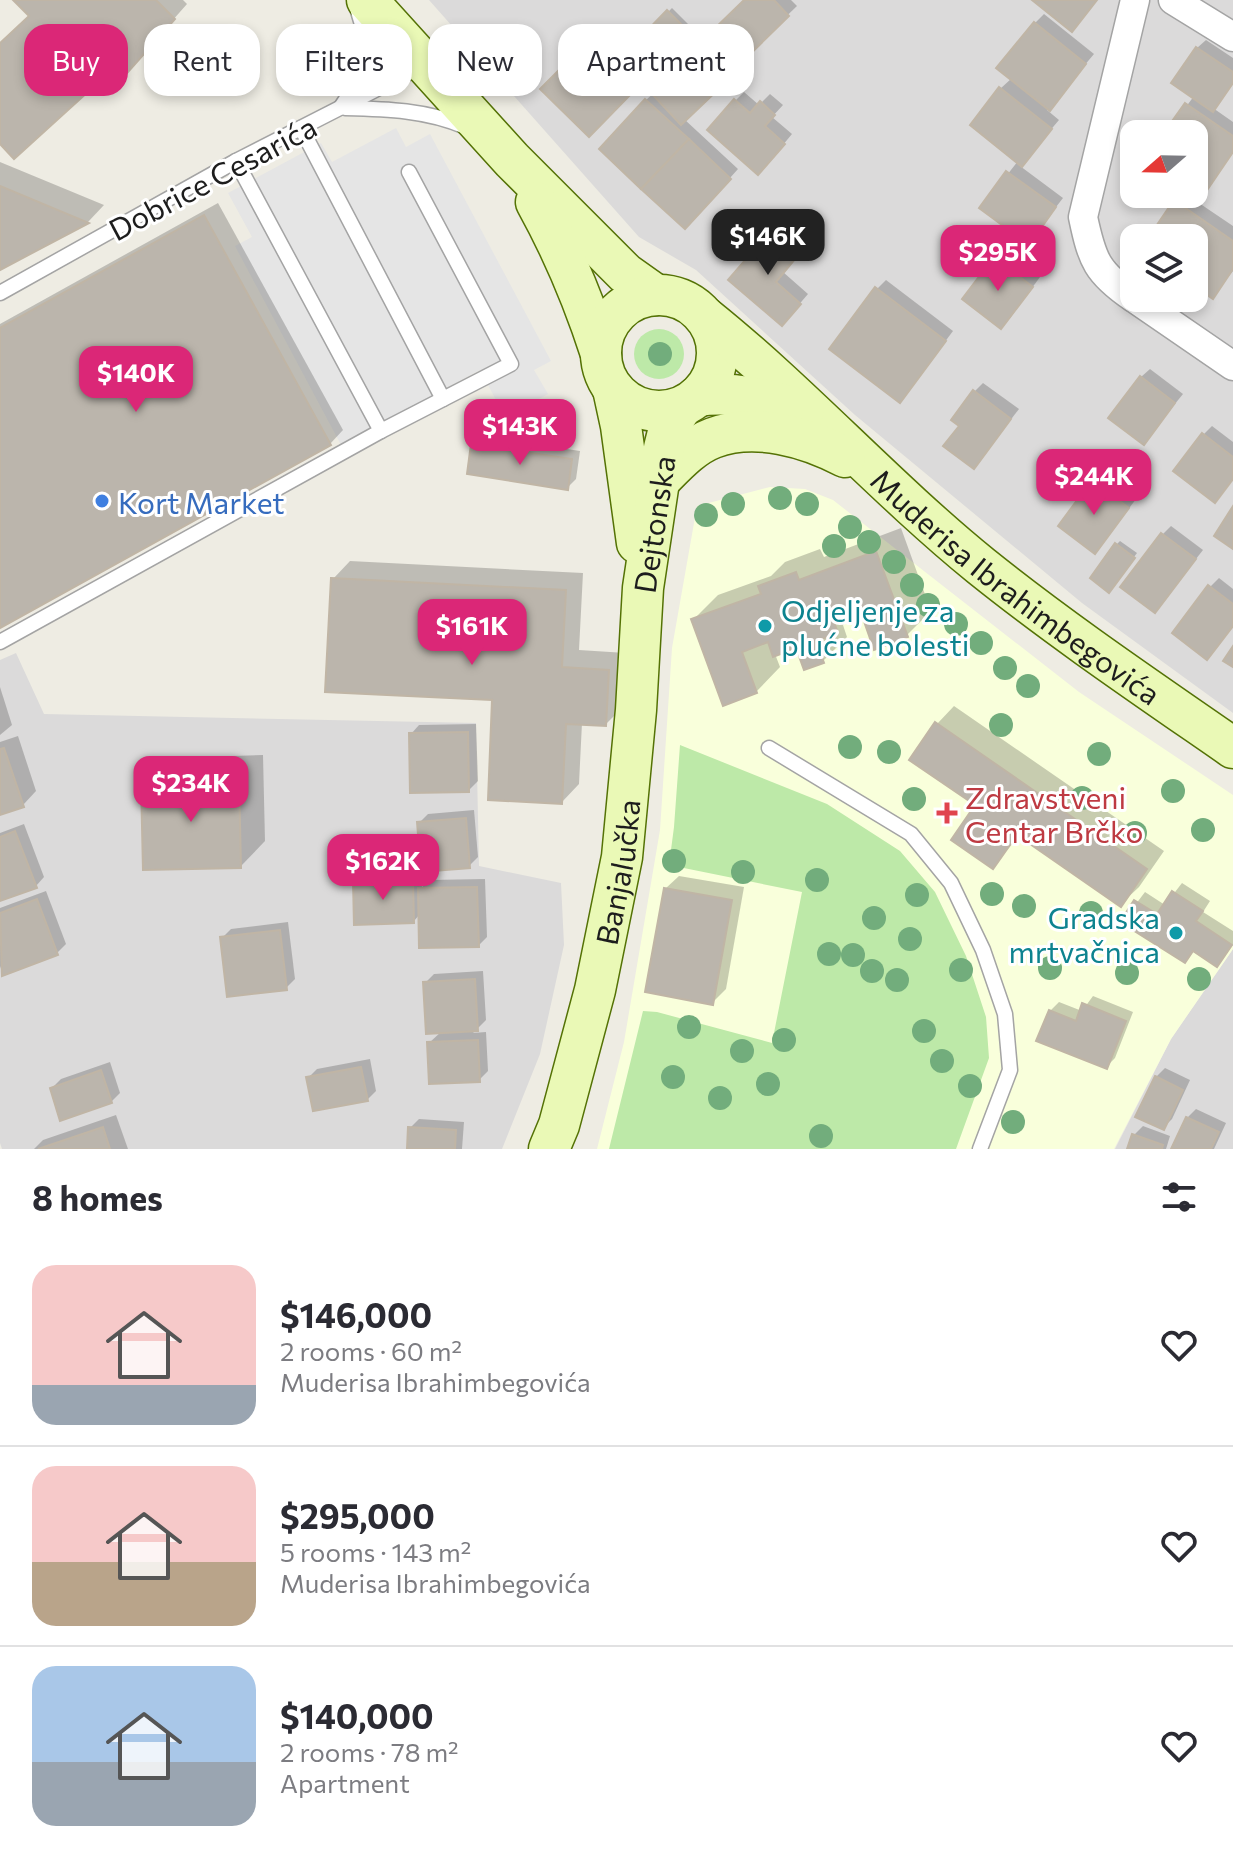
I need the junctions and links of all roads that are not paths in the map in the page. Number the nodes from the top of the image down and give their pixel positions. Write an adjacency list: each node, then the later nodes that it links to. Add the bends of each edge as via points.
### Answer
1 (355, 0): 7 (lane, via 364,31 364,72)
2 (367, 0): 6 (main road)
3 (1135, 0): 12 (street, via 1083,217 1090,252)
4 (1173, 0): 5 (street)
5 (1233, 37)
6 (425, 64): 7 (lane, Dobrice Cesarića); 9 (main road)
7 (341, 108): 8 (lane, Dobrice Cesarića); 9 (lane, via 427,115 461,124)
8 (301, 128): 10 (lane, Dobrice Cesarića); 19 (lane)
9 (503, 150): 14 (main road, via 625,273); 18 (main road, Dejtonska, via 558,242)
10 (236, 161): 13 (lane, Dobrice Cesarića); 22 (lane)
11 (409, 172): 19 (lane, via 511,364)
12 (1120, 288)
13 (0, 293)
14 (656, 295): 16 (main road, via 689,304); 18 (main road, via 624,307 612,320 604,335)
15 (1154, 312): 17 (street)
16 (705, 317): 20 (main road, via 717,346 716,364 710,382); 21 (main road, Muderisa Ibrahimbegovića)
17 (1233, 366)
18 (607, 371): 20 (main road, via 628,402 645,410 664,411); 25 (main road, Dejtonska, via 621,426)
19 (443, 399): 22 (lane)
20 (690, 402): 21 (main road, Muderisa Ibrahimbegovića, via 722,393); 24 (main road, Dejtonska, via 670,424)
21 (809, 412): 23 (main road, Muderisa Ibrahimbegovića)
22 (381, 431): 26 (lane)
23 (873, 472): 24 (main road, via 824,446 748,432 714,437); 28 (main road, Muderisa Ibrahimbegovića, via 981,565)
24 (660, 480): 25 (main road, Dejtonska)
25 (643, 588): 29 (main road, Banjalučka, via 622,857 595,990)
26 (0, 642)
27 (769, 748): 30 (lane, via 911,834 951,883 983,950 1005,1014 1010,1070)
28 (1233, 748)
29 (549, 1149)
30 (980, 1149)

